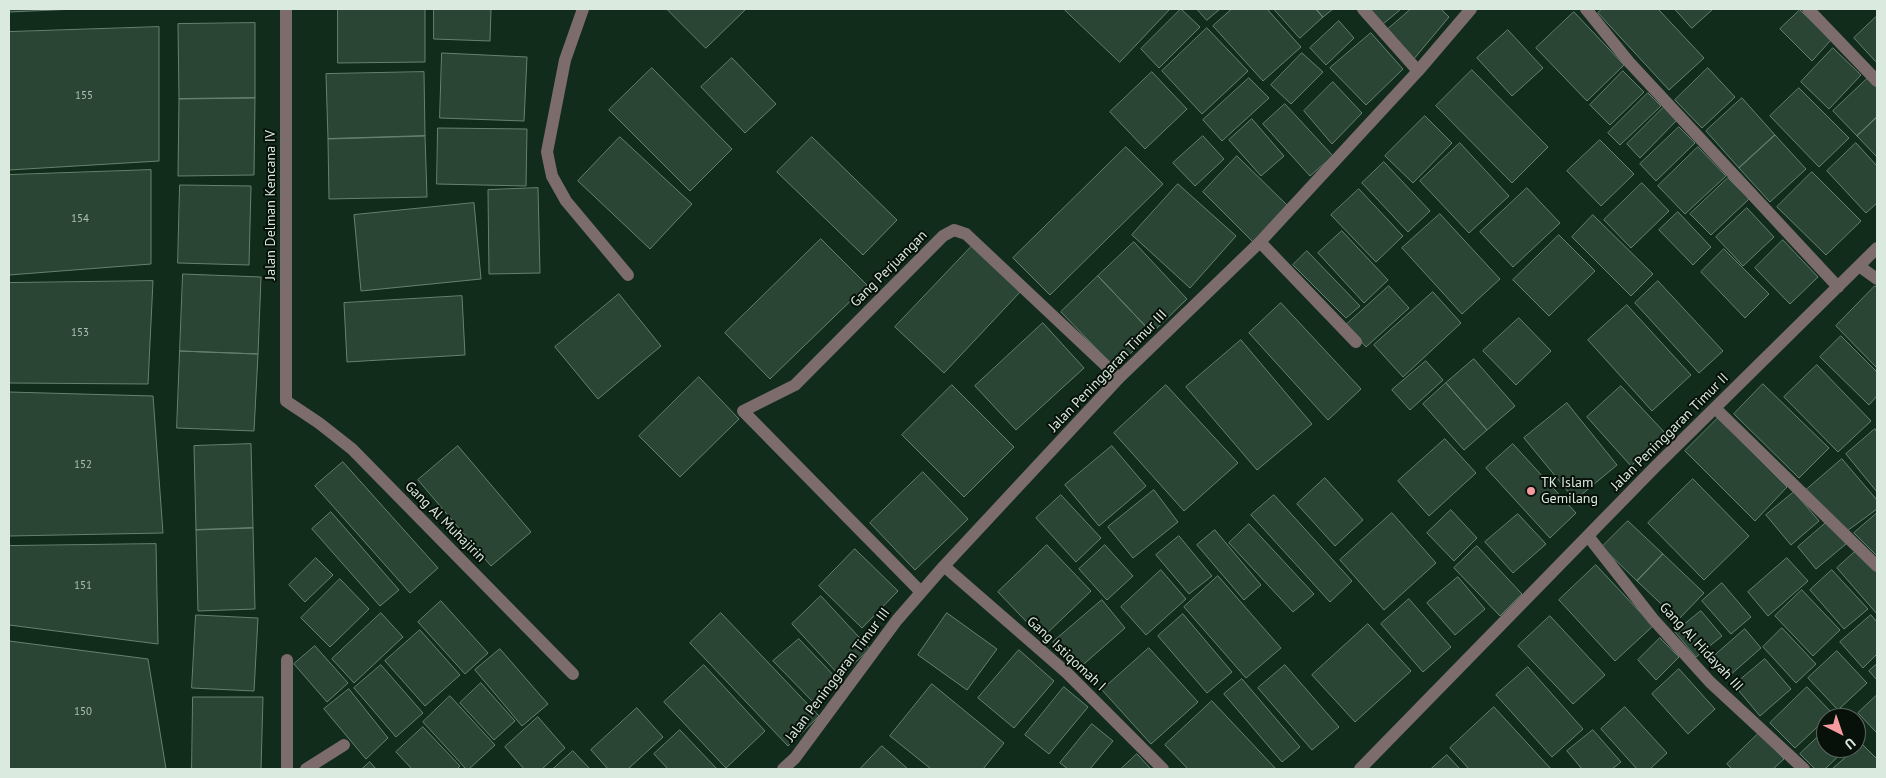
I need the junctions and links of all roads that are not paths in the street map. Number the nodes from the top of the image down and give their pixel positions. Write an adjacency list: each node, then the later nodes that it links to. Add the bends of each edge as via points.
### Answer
1 (286, 9): 17 (street, Jalan Delman Kencana IV)
2 (583, 9): 12 (street, via 565,60 547,152 552,176 566,200)
3 (1363, 9): 7 (street)
4 (1471, 9): 7 (street, Jalan Peninggaran Timur III)
5 (1586, 9): 14 (street, via 1629,62)
6 (1814, 11): 8 (street)
7 (1418, 71): 9 (street, Jalan Peninggaran Timur III)
8 (1877, 80)
9 (1260, 242): 15 (street); 16 (street, Jalan Peninggaran Timur III)
10 (1877, 248): 11 (street, Jalan Peninggaran Timur II)
11 (1859, 266): 13 (street); 14 (street, Jalan Peninggaran Timur II)
12 (628, 275)
13 (1877, 279)
14 (1838, 287): 18 (street, Jalan Peninggaran Timur II)
15 (1356, 342)
16 (1119, 378): 20 (street, Jalan Peninggaran Timur III); 22 (street, Gang Perjuangan, via 966,234 954,230 943,236 795,385 743,411)
17 (286, 401): 24 (street, Gang Al Muhajirin, via 352,449)
18 (1715, 408): 19 (street, Jalan Peninggaran Timur II); 21 (street)
19 (1588, 536): 30 (street, Jalan Peninggaran Timur II); 31 (street, Gang Al Hidayah III, via 1653,619 1710,682)
20 (944, 566): 22 (street, Jalan Peninggaran Timur III); 29 (street, Gang Istiqomah I, via 1067,673)
21 (1877, 566)
22 (921, 592): 28 (street, Jalan Peninggaran Timur III, via 795,758)
23 (287, 660): 26 (street)
24 (573, 674)
25 (344, 745): 27 (street)
26 (287, 769)
27 (306, 769)
28 (783, 769)
29 (1162, 769)
30 (1360, 769)
31 (1804, 769)

